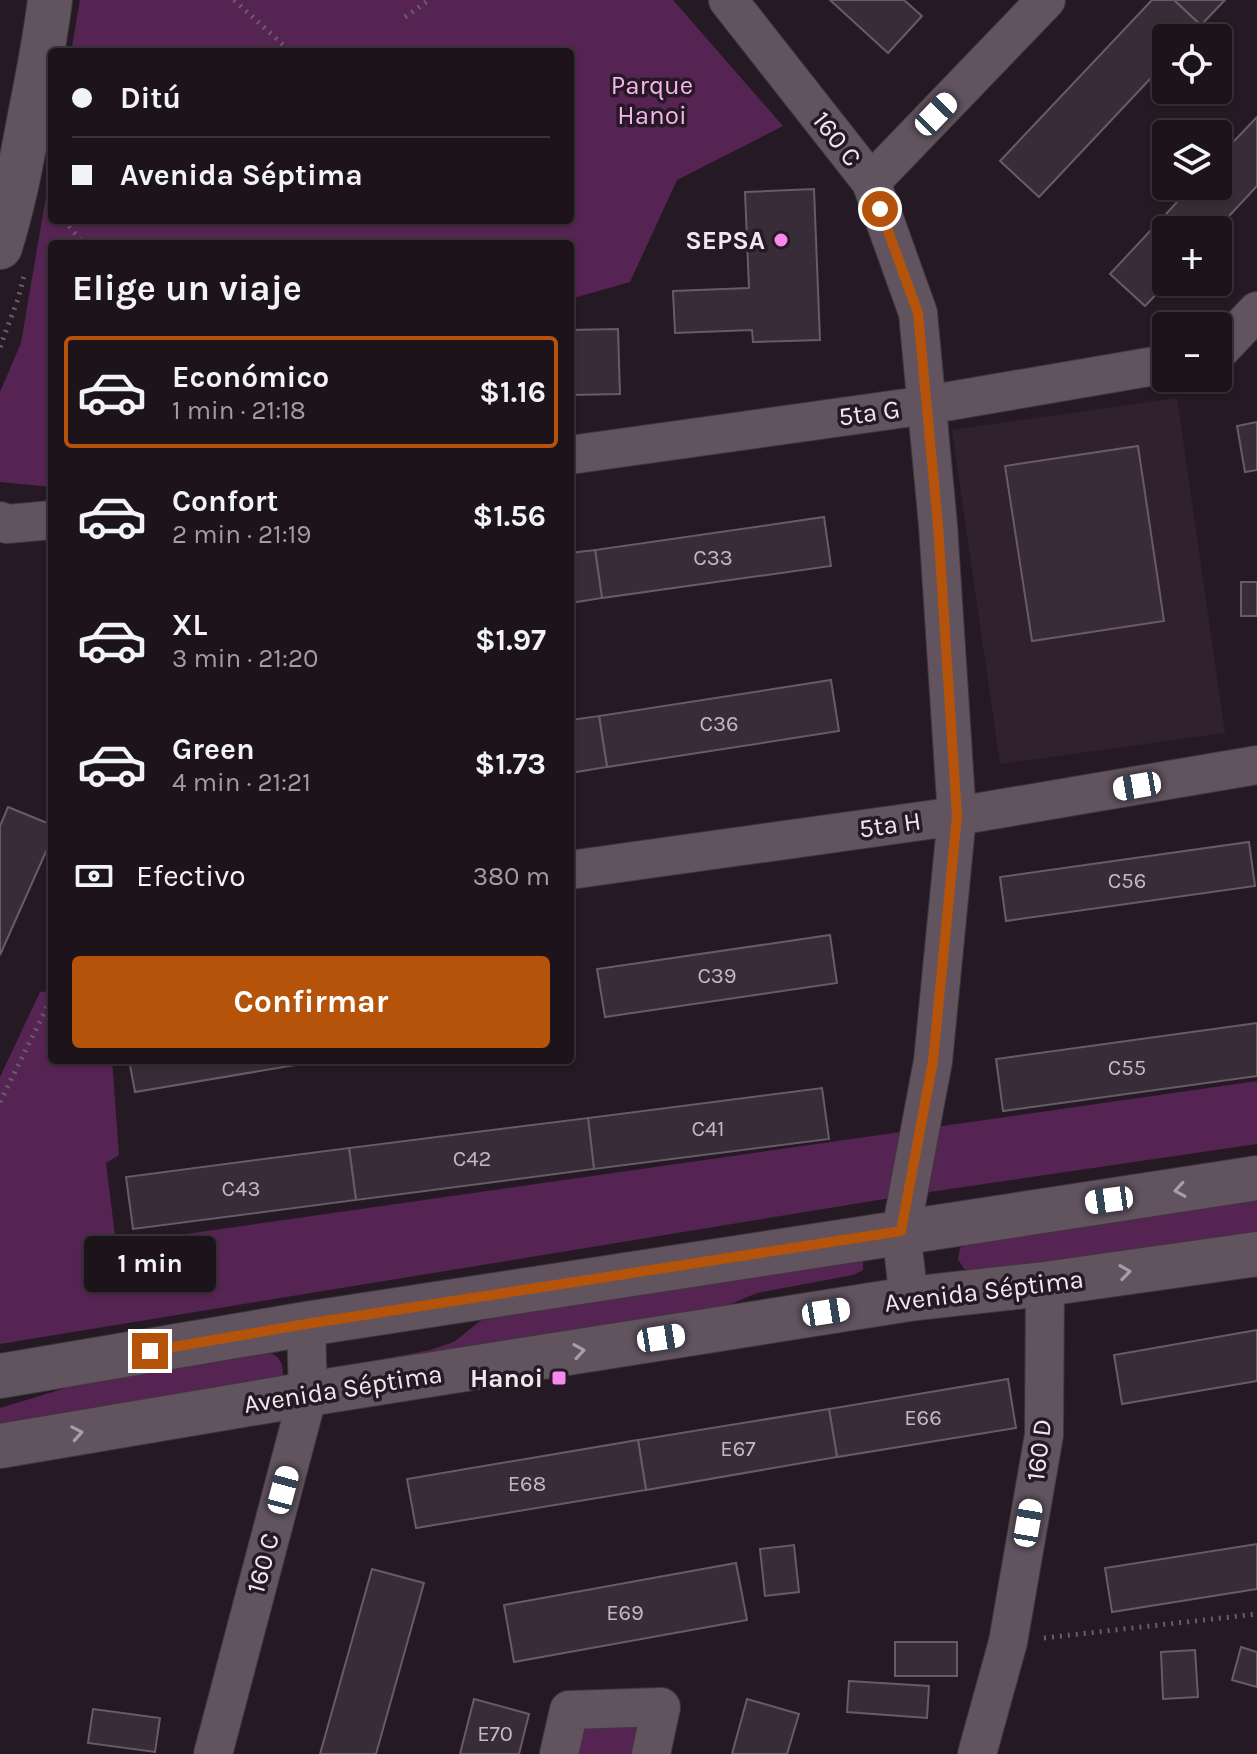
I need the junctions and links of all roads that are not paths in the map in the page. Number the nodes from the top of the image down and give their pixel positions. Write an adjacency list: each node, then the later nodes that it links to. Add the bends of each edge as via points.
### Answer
1 (50, 0): 5 (main road, via 21,166)
2 (728, 0): 4 (street, 160 C)
3 (1046, 0): 4 (street)
4 (871, 182): 11 (street, 160 C, via 918,313)
5 (0, 247)
6 (1257, 311): 7 (street)
7 (1232, 338)
8 (1257, 349): 9 (street)
9 (1232, 352)
10 (1152, 366): 11 (street, 5ta G)
11 (927, 405): 12 (street, 5ta G); 16 (street, 160 C)
12 (574, 454)
13 (48, 520): 14 (street)
14 (0, 521)
15 (1257, 765): 16 (street, 5ta H)
16 (957, 816): 17 (street, 5ta H); 19 (street, 160 C, via 933,1061)
17 (574, 869)
18 (1257, 1178): 19 (main road, one-way to 19)
19 (901, 1231): 22 (street, 160 C); 23 (main road)
20 (1257, 1254): 21 (main road, Avenida Séptima, one-way to 20)
21 (1045, 1284): 22 (main road, Avenida Séptima); 30 (street, 160 D, via 1044,1435 1008,1642)
22 (909, 1299): 25 (main road, Avenida Séptima, one-way to 22)
23 (306, 1324): 24 (main road); 25 (street, 160 C)
24 (0, 1376)
25 (308, 1394): 26 (main road, Avenida Séptima, one-way to 25); 27 (street, 160 C)
26 (0, 1446)
27 (213, 1754)
28 (559, 1754): 29 (street, via 569,1710 661,1707)
29 (651, 1754)
30 (977, 1754)

